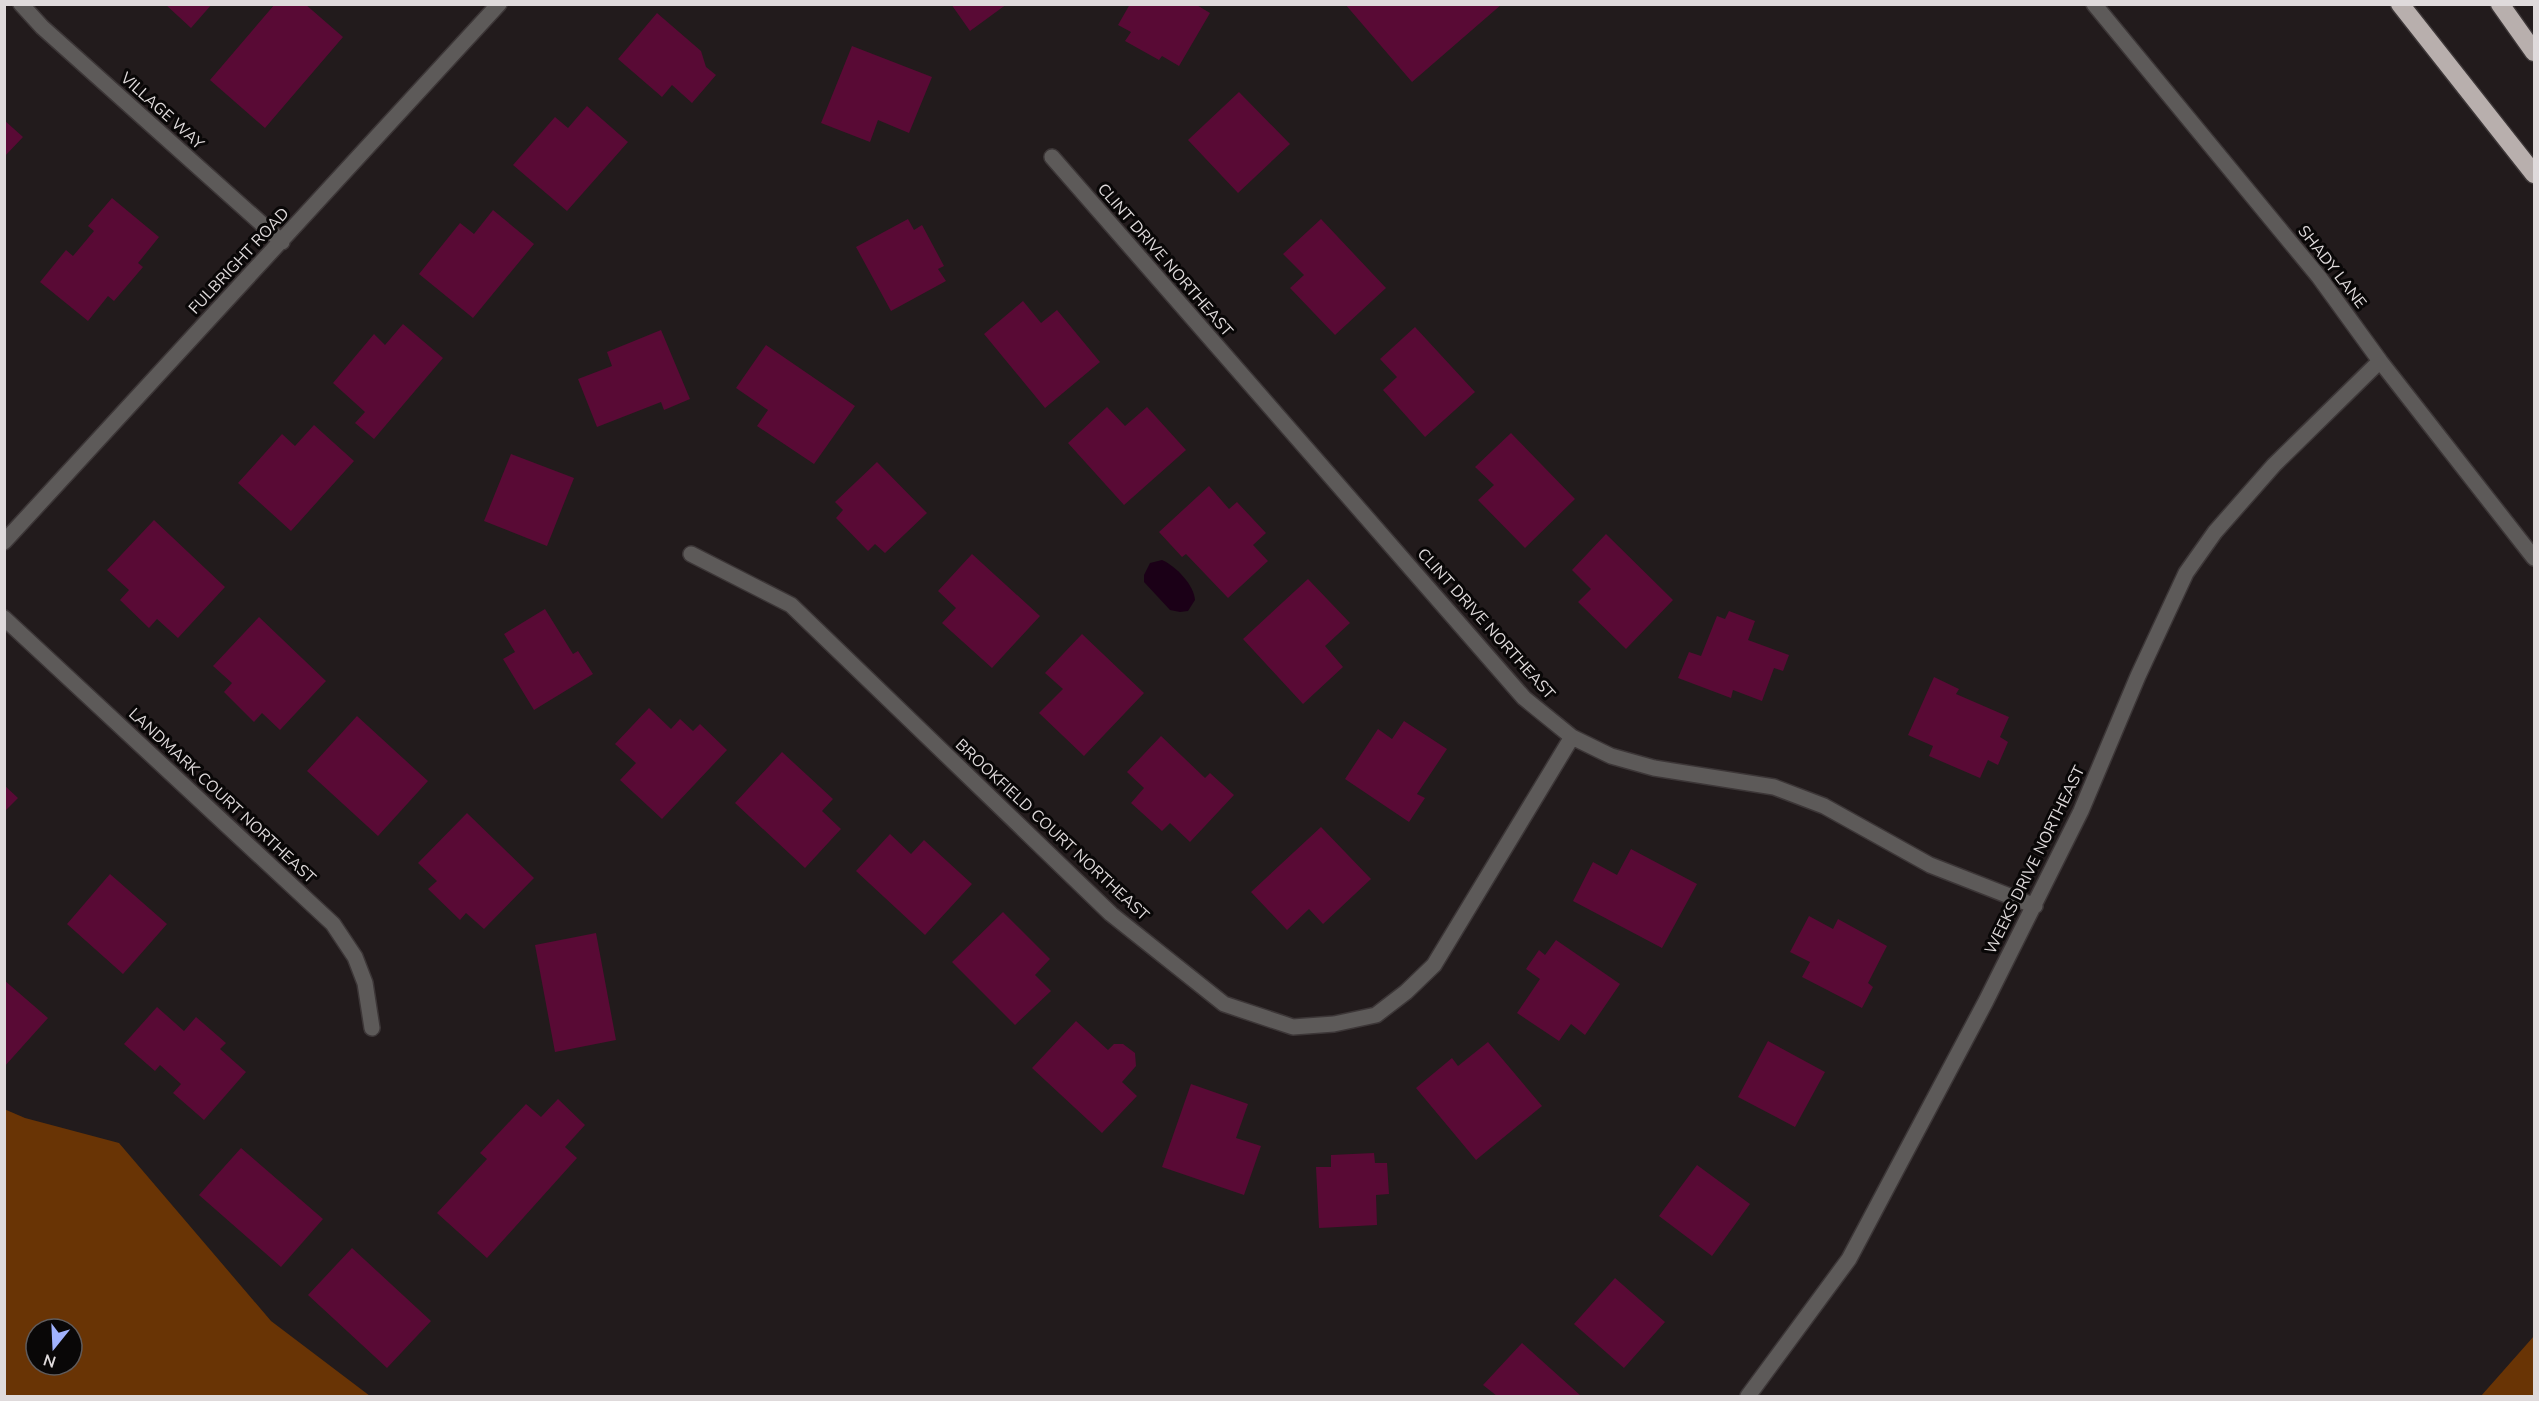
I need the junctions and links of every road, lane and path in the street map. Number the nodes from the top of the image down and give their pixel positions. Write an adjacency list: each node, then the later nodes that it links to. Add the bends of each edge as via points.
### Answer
1 (21, 4): 9 (street, VILLAGE WAY)
2 (499, 4): 9 (street, FULBRIGHT ROAD)
3 (2094, 4): 10 (street, SHADY LANE, via 2319,277)
4 (2400, 4): 8 (highway)
5 (2500, 4): 6 (highway)
6 (2535, 52)
7 (1052, 157): 15 (street, CLINT DRIVE NORTHEAST, via 1524,698)
8 (2535, 174)
9 (282, 242): 11 (street, FULBRIGHT ROAD)
10 (2380, 361): 13 (street, SHADY LANE); 16 (street, WEEKS DRIVE NORTHEAST, via 2274,465 2186,573)
11 (4, 542)
12 (691, 554): 15 (street, BROOKFIELD COURT NORTHEAST, via 791,605 1111,914 1224,1004 1293,1027 1376,1015 1434,965)
13 (2535, 558)
14 (4, 618): 17 (street, LANDMARK COURT NORTHEAST, via 333,924 355,957 365,983)
15 (1572, 737): 16 (street, CLINT DRIVE NORTHEAST, via 1611,756 1654,768 1774,787 1824,806 1930,865)
16 (2035, 906): 18 (street, WEEKS DRIVE NORTHEAST, via 1849,1260)
17 (372, 1028)
18 (1748, 1396)

